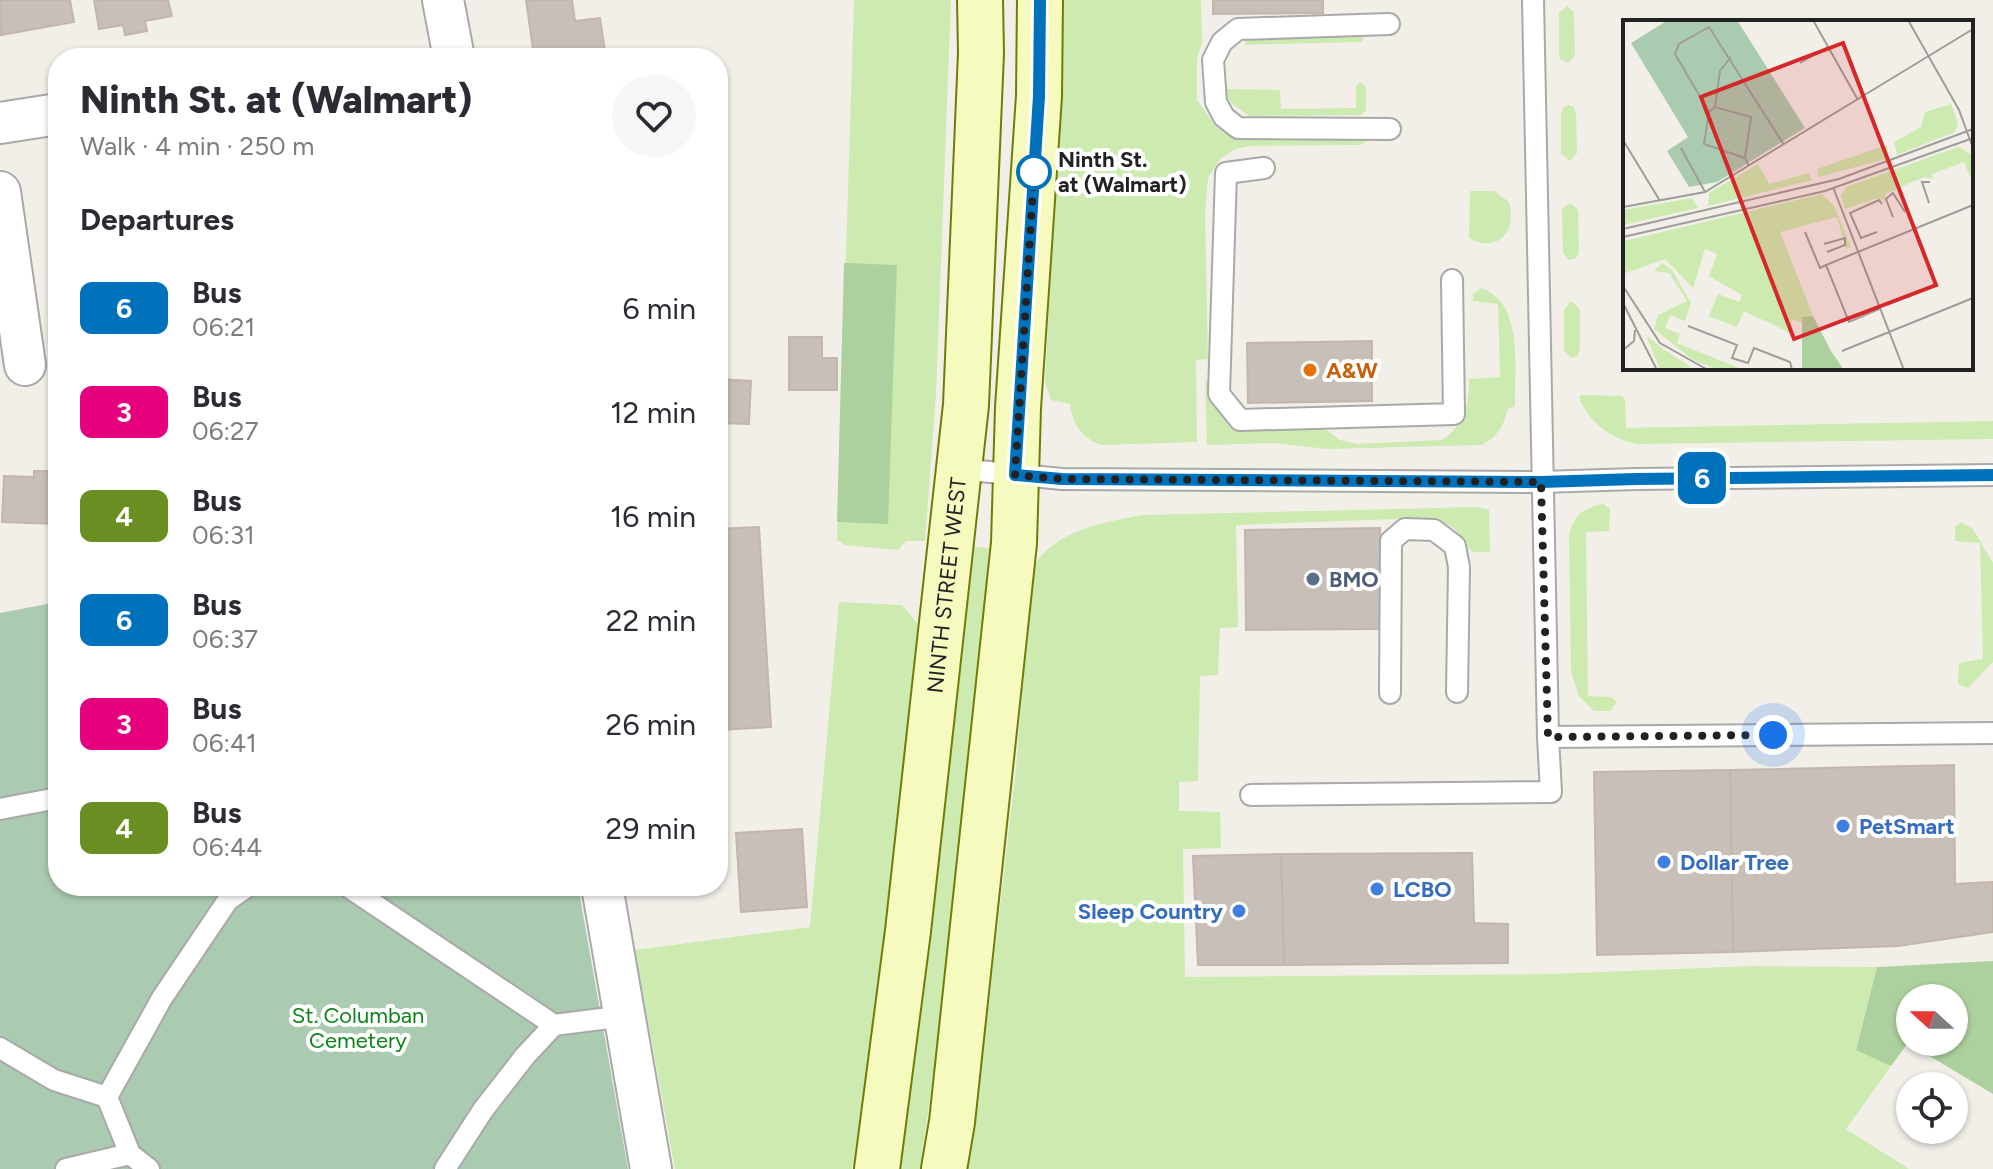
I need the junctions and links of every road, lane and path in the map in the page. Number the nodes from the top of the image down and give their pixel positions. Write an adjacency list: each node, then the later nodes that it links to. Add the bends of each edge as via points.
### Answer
1 (443, 0): 6 (street)
2 (980, 0): 14 (main road, NINTH STREET WEST, via 966,405)
3 (1040, 0): 15 (main road, via 1039,96)
4 (1533, 0): 17 (lane)
5 (1389, 24): 9 (lane, via 1238,29 1222,42 1213,60 1216,102 1238,128)
6 (443, 48)
7 (48, 116): 8 (street)
8 (0, 123)
9 (1390, 129)
10 (1264, 168): 12 (lane, via 1226,173 1219,394 1240,420 1454,414)
11 (0, 192): 13 (street)
12 (1452, 280)
13 (25, 365)
14 (959, 469): 15 (lane); 37 (main road, NINTH STREET WEST)
15 (1015, 475): 17 (lane); 38 (main road, via 1011,574)
16 (1993, 475): 17 (lane)
17 (1541, 482): 21 (lane)
18 (1457, 692): 19 (lane, via 1455,546 1434,530 1405,529 1391,541)
19 (1390, 693)
20 (1993, 733): 21 (lane)
21 (1548, 737): 22 (lane, via 1551,792)
22 (1251, 795)
23 (48, 800): 24 (lane)
24 (0, 809)
25 (234, 896): 31 (lane, via 162,998)
26 (362, 896): 29 (lane)
27 (604, 896): 28 (street)
28 (625, 1016): 29 (lane); 36 (street)
29 (554, 1025): 35 (lane, via 483,1110)
30 (0, 1048): 31 (lane, via 54,1080)
31 (107, 1097): 32 (lane)
32 (130, 1154): 33 (lane); 34 (lane)
33 (66, 1169)
34 (149, 1169)
35 (445, 1169)
36 (651, 1169)
37 (877, 1169)
38 (944, 1169)

